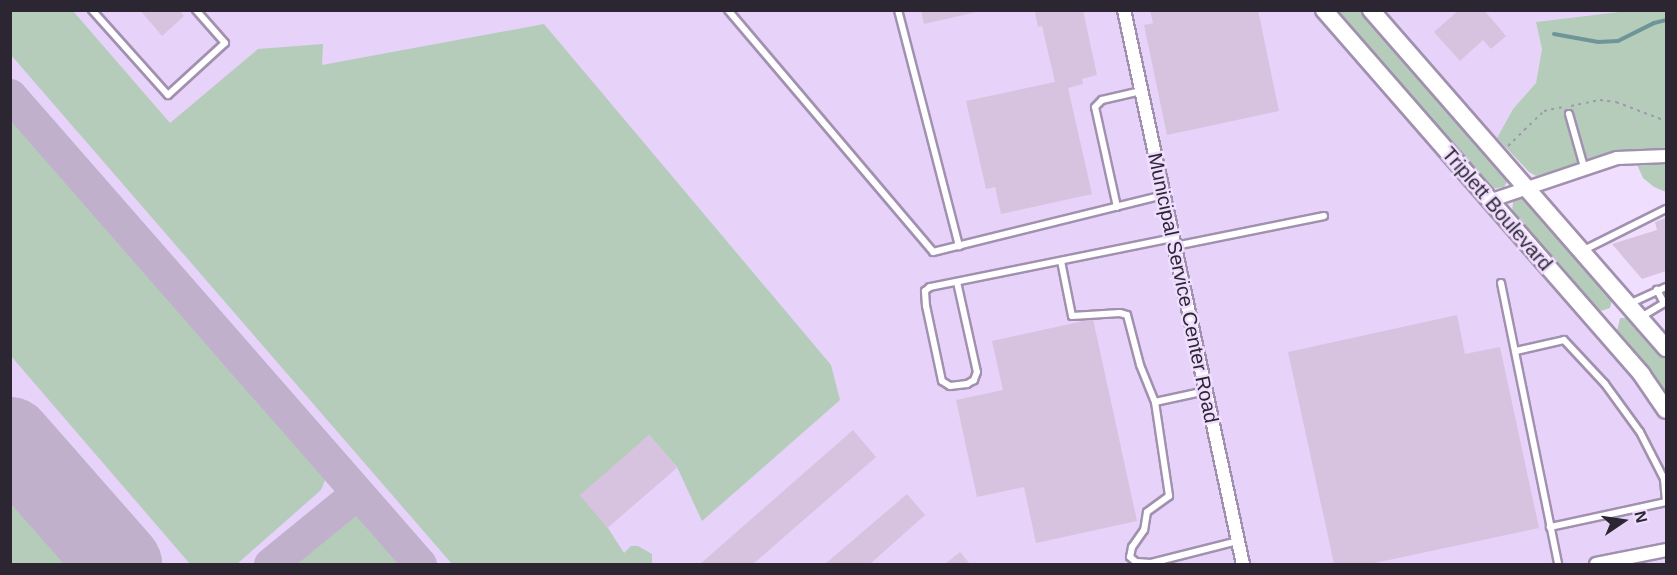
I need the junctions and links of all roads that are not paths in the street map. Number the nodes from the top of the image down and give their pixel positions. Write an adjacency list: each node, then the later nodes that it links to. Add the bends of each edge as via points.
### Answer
1 (92, 10): 2 (lane, via 168,95 225,43)
2 (196, 10)
3 (728, 10): 19 (lane, via 933,252)
4 (898, 10): 19 (lane)
5 (1124, 10): 8 (street, Municipal Service Center Road)
6 (1324, 10): 14 (main road, Triplett Boulevard)
7 (1371, 10): 12 (main road, Triplett Boulevard)
8 (1141, 91): 13 (street, Municipal Service Center Road); 15 (lane, via 1102,100 1095,107)
9 (1569, 114): 11 (lane)
10 (1666, 156): 11 (street, via 1632,156)
11 (1584, 167): 12 (street)
12 (1525, 188): 14 (street); 20 (main road, Triplett Boulevard)
13 (1163, 195): 15 (lane); 18 (street, Municipal Service Center Road)
14 (1490, 201): 32 (main road, Triplett Boulevard, via 1642,375)
15 (1117, 207): 19 (lane)
16 (1666, 209): 20 (lane)
17 (1324, 216): 18 (lane)
18 (1174, 242): 21 (lane); 30 (street, Municipal Service Center Road)
19 (958, 246)
20 (1581, 252): 26 (main road, Triplett Boulevard)
21 (1061, 261): 22 (lane); 31 (lane, via 1072,316 1127,315)
22 (957, 282): 22 (lane, via 925,291 942,381 950,386 967,384 977,372)
23 (1502, 282): 29 (lane)
24 (1666, 287): 25 (lane)
25 (1657, 290): 26 (lane); 27 (lane, via 1664,303)
26 (1628, 304): 27 (main road, Triplett Boulevard)
27 (1640, 318): 28 (main road, Triplett Boulevard)
28 (1666, 348)
29 (1516, 351): 33 (lane); 33 (lane, via 1564,340 1605,384 1640,432 1664,479 1666,502)
30 (1206, 391): 31 (lane); 34 (street, Municipal Service Center Road)
31 (1155, 402): 34 (lane, via 1169,496 1148,512 1130,557 1136,562 1151,563)
32 (1666, 410)
33 (1550, 527): 37 (lane)
34 (1238, 541): 36 (street, Municipal Service Center Road)
35 (1666, 550): 38 (street)
36 (1243, 564)
37 (1558, 564)
38 (1596, 564)

